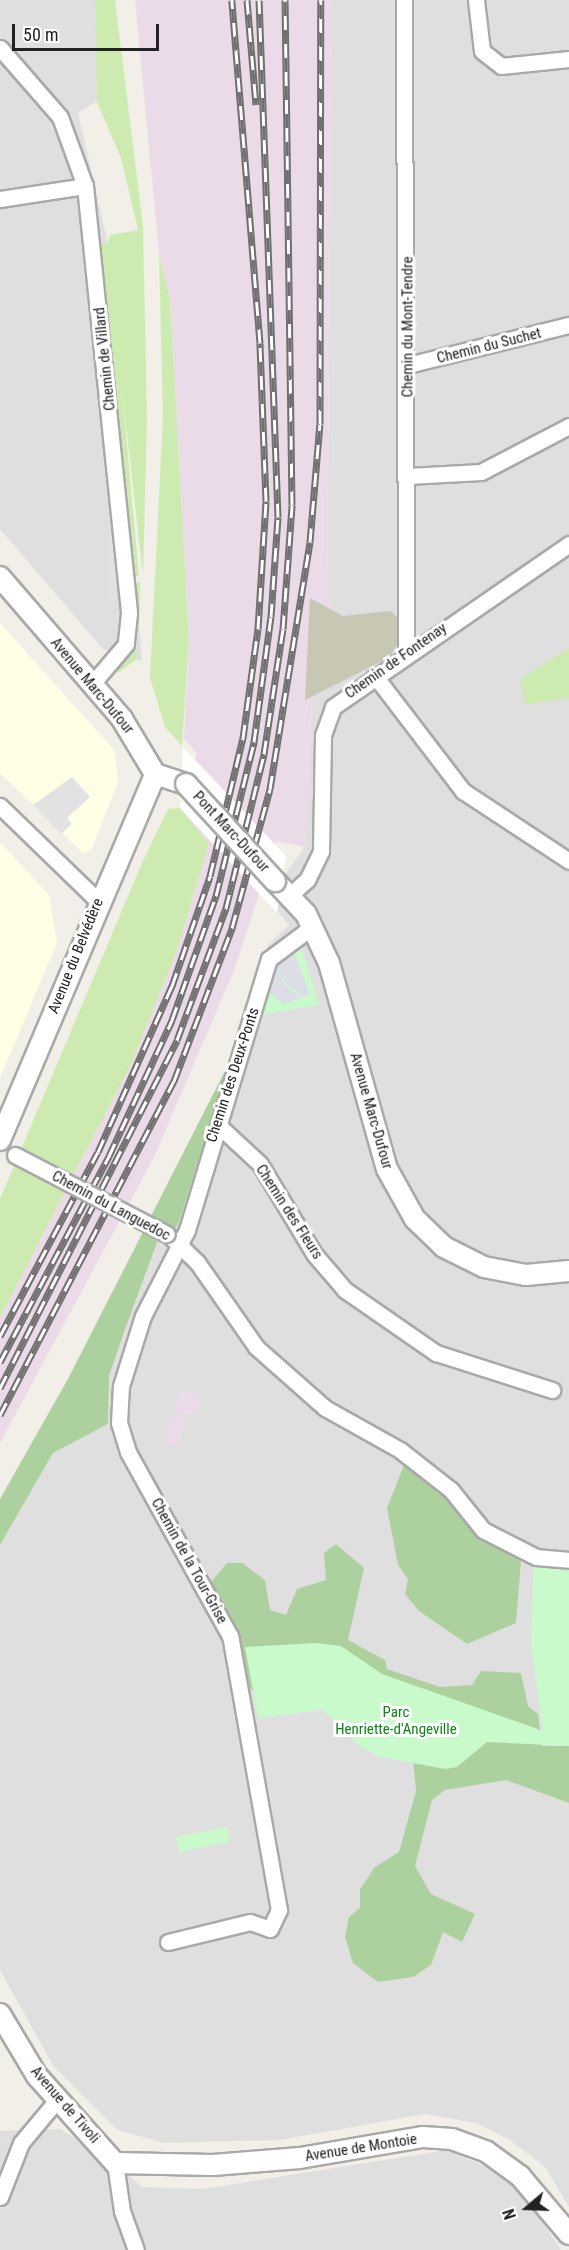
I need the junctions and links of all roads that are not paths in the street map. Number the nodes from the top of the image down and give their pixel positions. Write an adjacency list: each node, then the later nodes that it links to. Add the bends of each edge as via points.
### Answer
1 (404, 0): 8 (street, Chemin du Mont-Tendre)
2 (476, 0): 4 (street, via 482,51 501,66)
3 (0, 48): 5 (street, Chemin de Villard, via 60,117)
4 (569, 59)
5 (85, 186): 6 (street); 15 (street, Chemin de Villard, via 129,613 126,644)
6 (0, 199)
7 (569, 326): 8 (street, Chemin du Suchet)
8 (408, 365): 10 (street, Chemin du Mont-Tendre)
9 (569, 426): 10 (street, via 481,472)
10 (408, 476): 13 (street, Chemin du Mont-Tendre)
11 (569, 544): 13 (street, Chemin de Fontenay)
12 (0, 577): 15 (street, Avenue Marc-Dufour)
13 (406, 654): 14 (street, Chemin de Fontenay)
14 (375, 676): 18 (street, via 463,791); 20 (street, Chemin de Fontenay, via 341,699 326,718 321,851 307,880)
15 (92, 684): 16 (street, Avenue Marc-Dufour, via 142,746)
16 (155, 774): 19 (street, Pont Marc-Dufour, bridge, via 186,784); 21 (street, Avenue du Belvédère)
17 (0, 806): 21 (street)
18 (569, 861)
19 (275, 880): 20 (street, Avenue Marc-Dufour)
20 (290, 896): 22 (street, Avenue Marc-Dufour)
21 (99, 903): 24 (street, Avenue du Belvédère)
22 (313, 926): 23 (street, Chemin des Deux-Ponts, via 269,959); 27 (street, Avenue Marc-Dufour, via 335,981 387,1169 415,1220 444,1247 484,1268 526,1275)
23 (218, 1125): 26 (street, Chemin des Deux-Ponts); 28 (street, Chemin des Fleurs, via 260,1164 315,1255 345,1290 436,1353)
24 (0, 1140)
25 (0, 1147): 26 (street, Chemin du Languedoc, bridge)
26 (174, 1239): 29 (street, Chemin du Languedoc, via 256,1347 325,1408 400,1450 451,1490 483,1530 536,1557); 30 (street, Chemin de la Tour-Grise, via 124,1373 119,1423 128,1452 230,1636 279,1911 270,1929 250,1922)
27 (569, 1271)
28 (552, 1390)
29 (569, 1560)
30 (168, 1942)
31 (0, 2014): 32 (street, Avenue de Tivoli)
32 (57, 2100): 33 (street, Avenue de Tivoli); 34 (street, via 21,2143)
33 (115, 2163): 35 (street, Avenue de Montoie, via 213,2165 300,2158 413,2138 452,2139 501,2161); 36 (street, via 122,2211)
34 (0, 2197)
35 (567, 2225)
36 (136, 2250)

